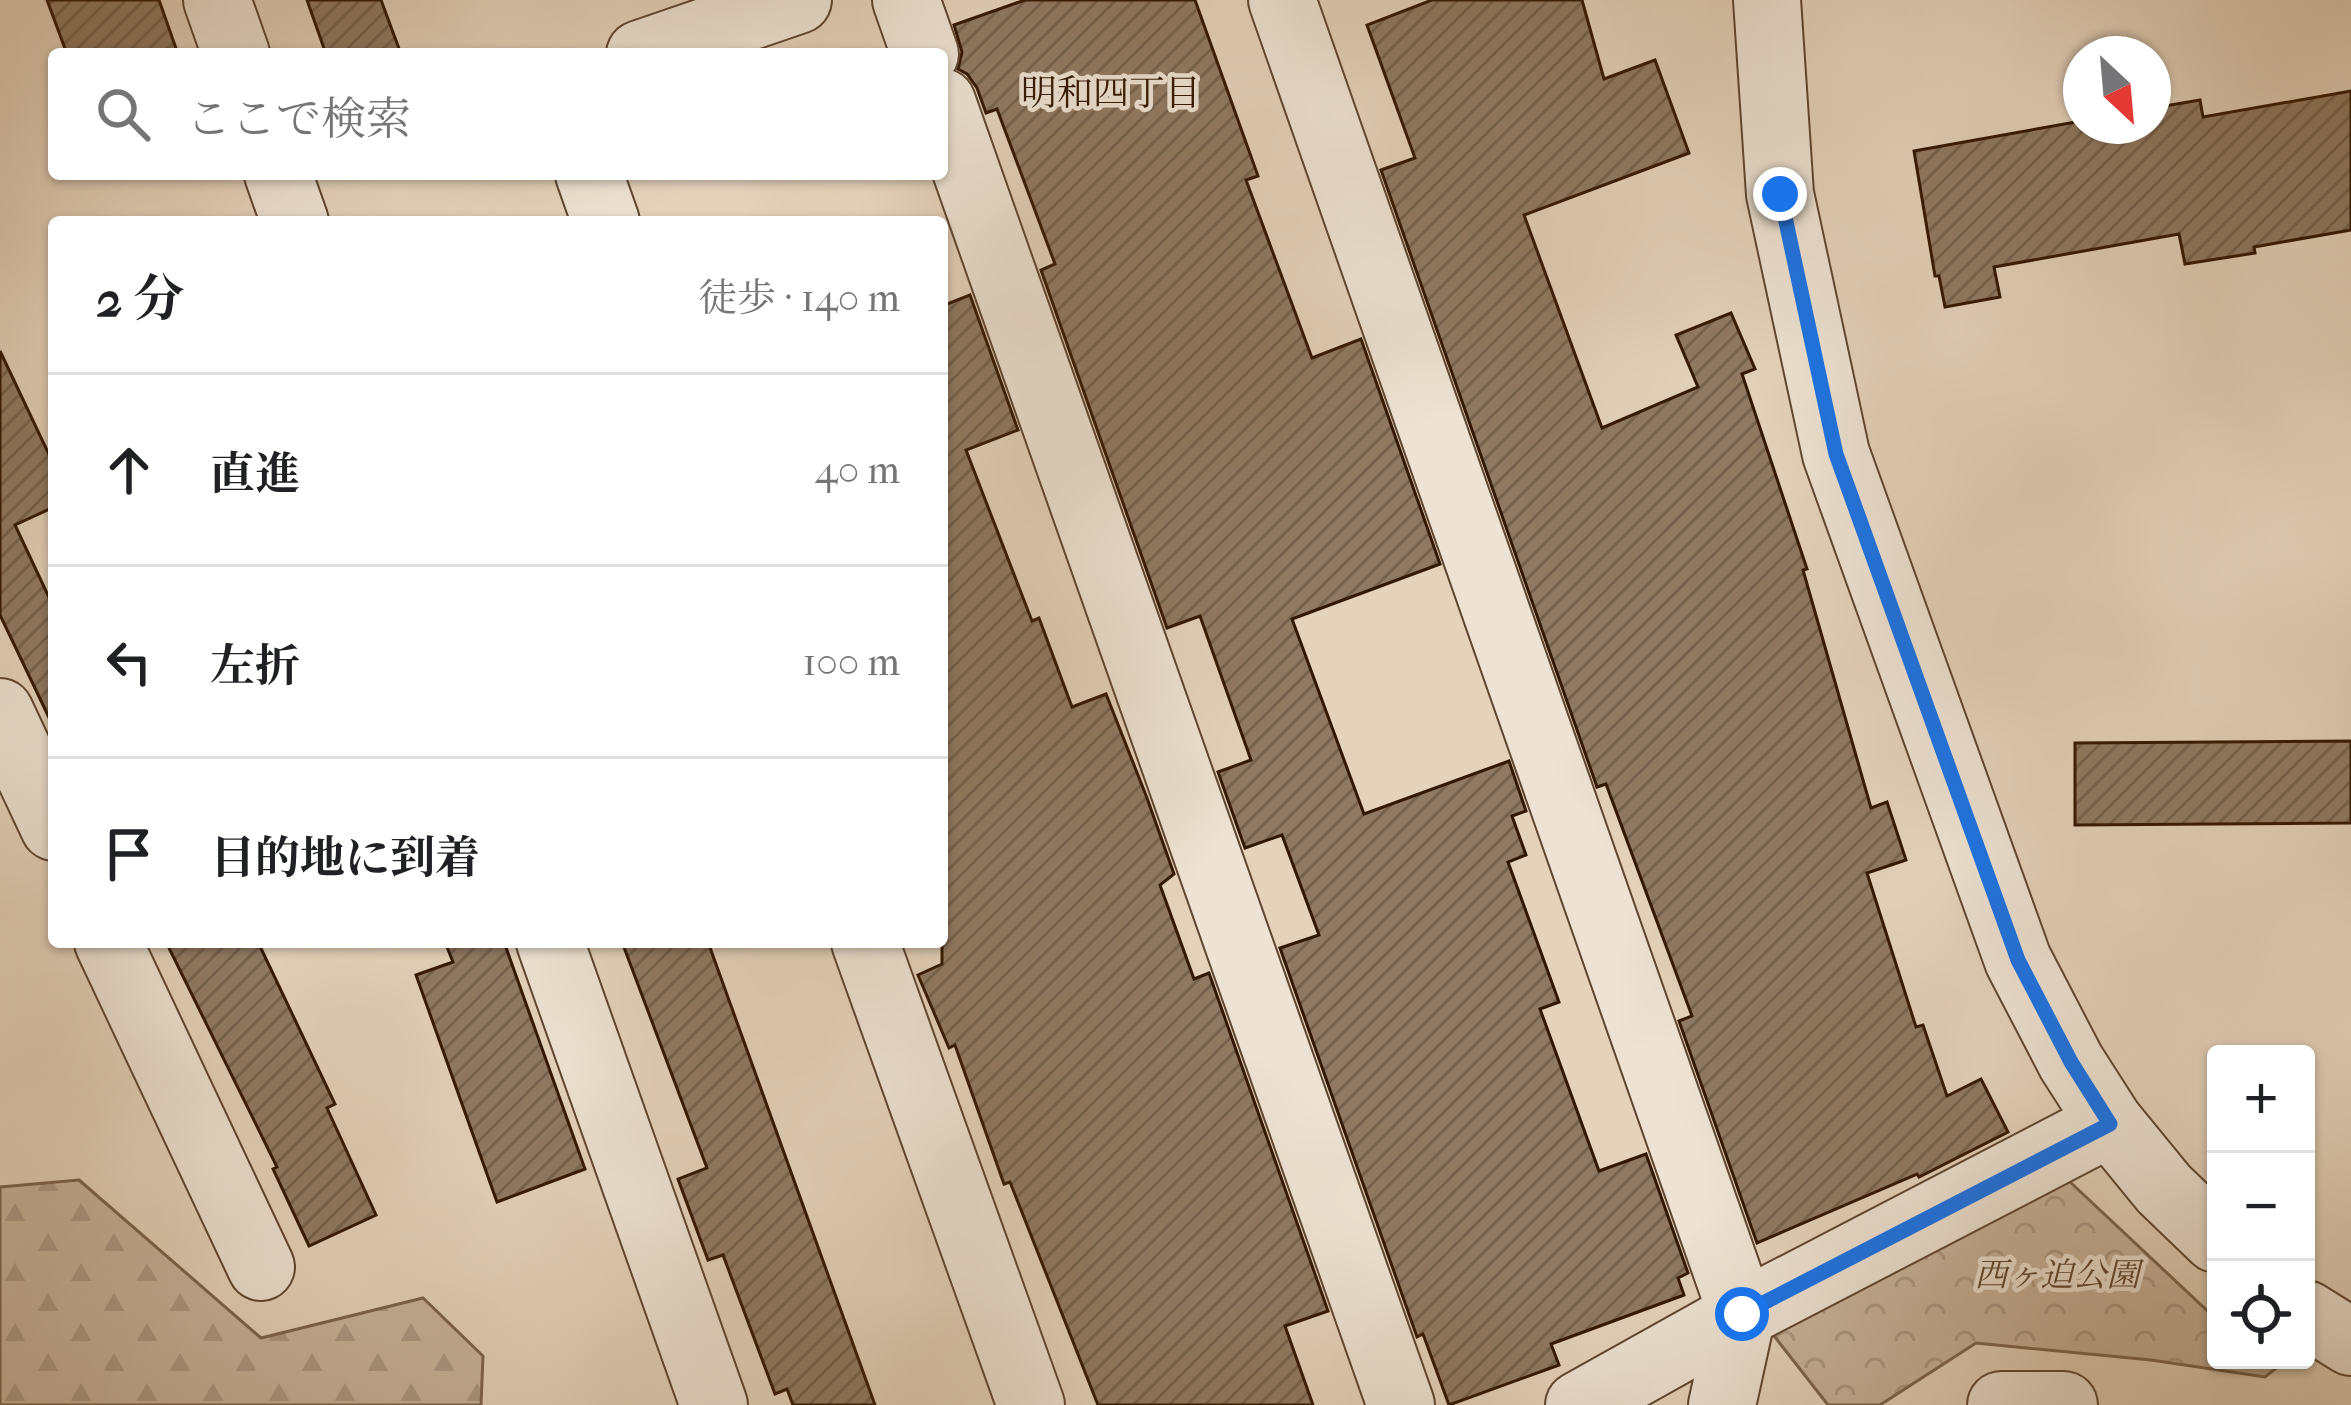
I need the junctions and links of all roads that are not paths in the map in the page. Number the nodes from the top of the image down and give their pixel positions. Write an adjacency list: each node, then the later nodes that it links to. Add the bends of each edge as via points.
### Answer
1 (217, 0): 6 (street)
2 (798, 0): 7 (street)
3 (906, 0): 8 (street)
4 (1282, 0): 22 (street)
5 (1767, 0): 19 (street, via 1780,194 1836,454 2018,960)
6 (234, 48)
7 (658, 48)
8 (923, 48)
9 (948, 119): 27 (street)
10 (280, 180): 12 (street)
11 (591, 180): 13 (street)
12 (294, 216)
13 (604, 216)
14 (0, 712): 15 (street)
15 (48, 813)
16 (111, 948): 21 (street)
17 (552, 948): 25 (street)
18 (867, 948): 26 (street)
19 (2110, 1124): 20 (street); 22 (street)
20 (2207, 1230)
21 (261, 1267)
22 (1742, 1314): 28 (street); 29 (street)
23 (2315, 1320): 24 (street)
24 (2351, 1342)
25 (714, 1405)
26 (1031, 1405)
27 (1401, 1405)
28 (1580, 1405)
29 (1723, 1405)
30 (2001, 1405): 31 (street)
31 (2064, 1405)

